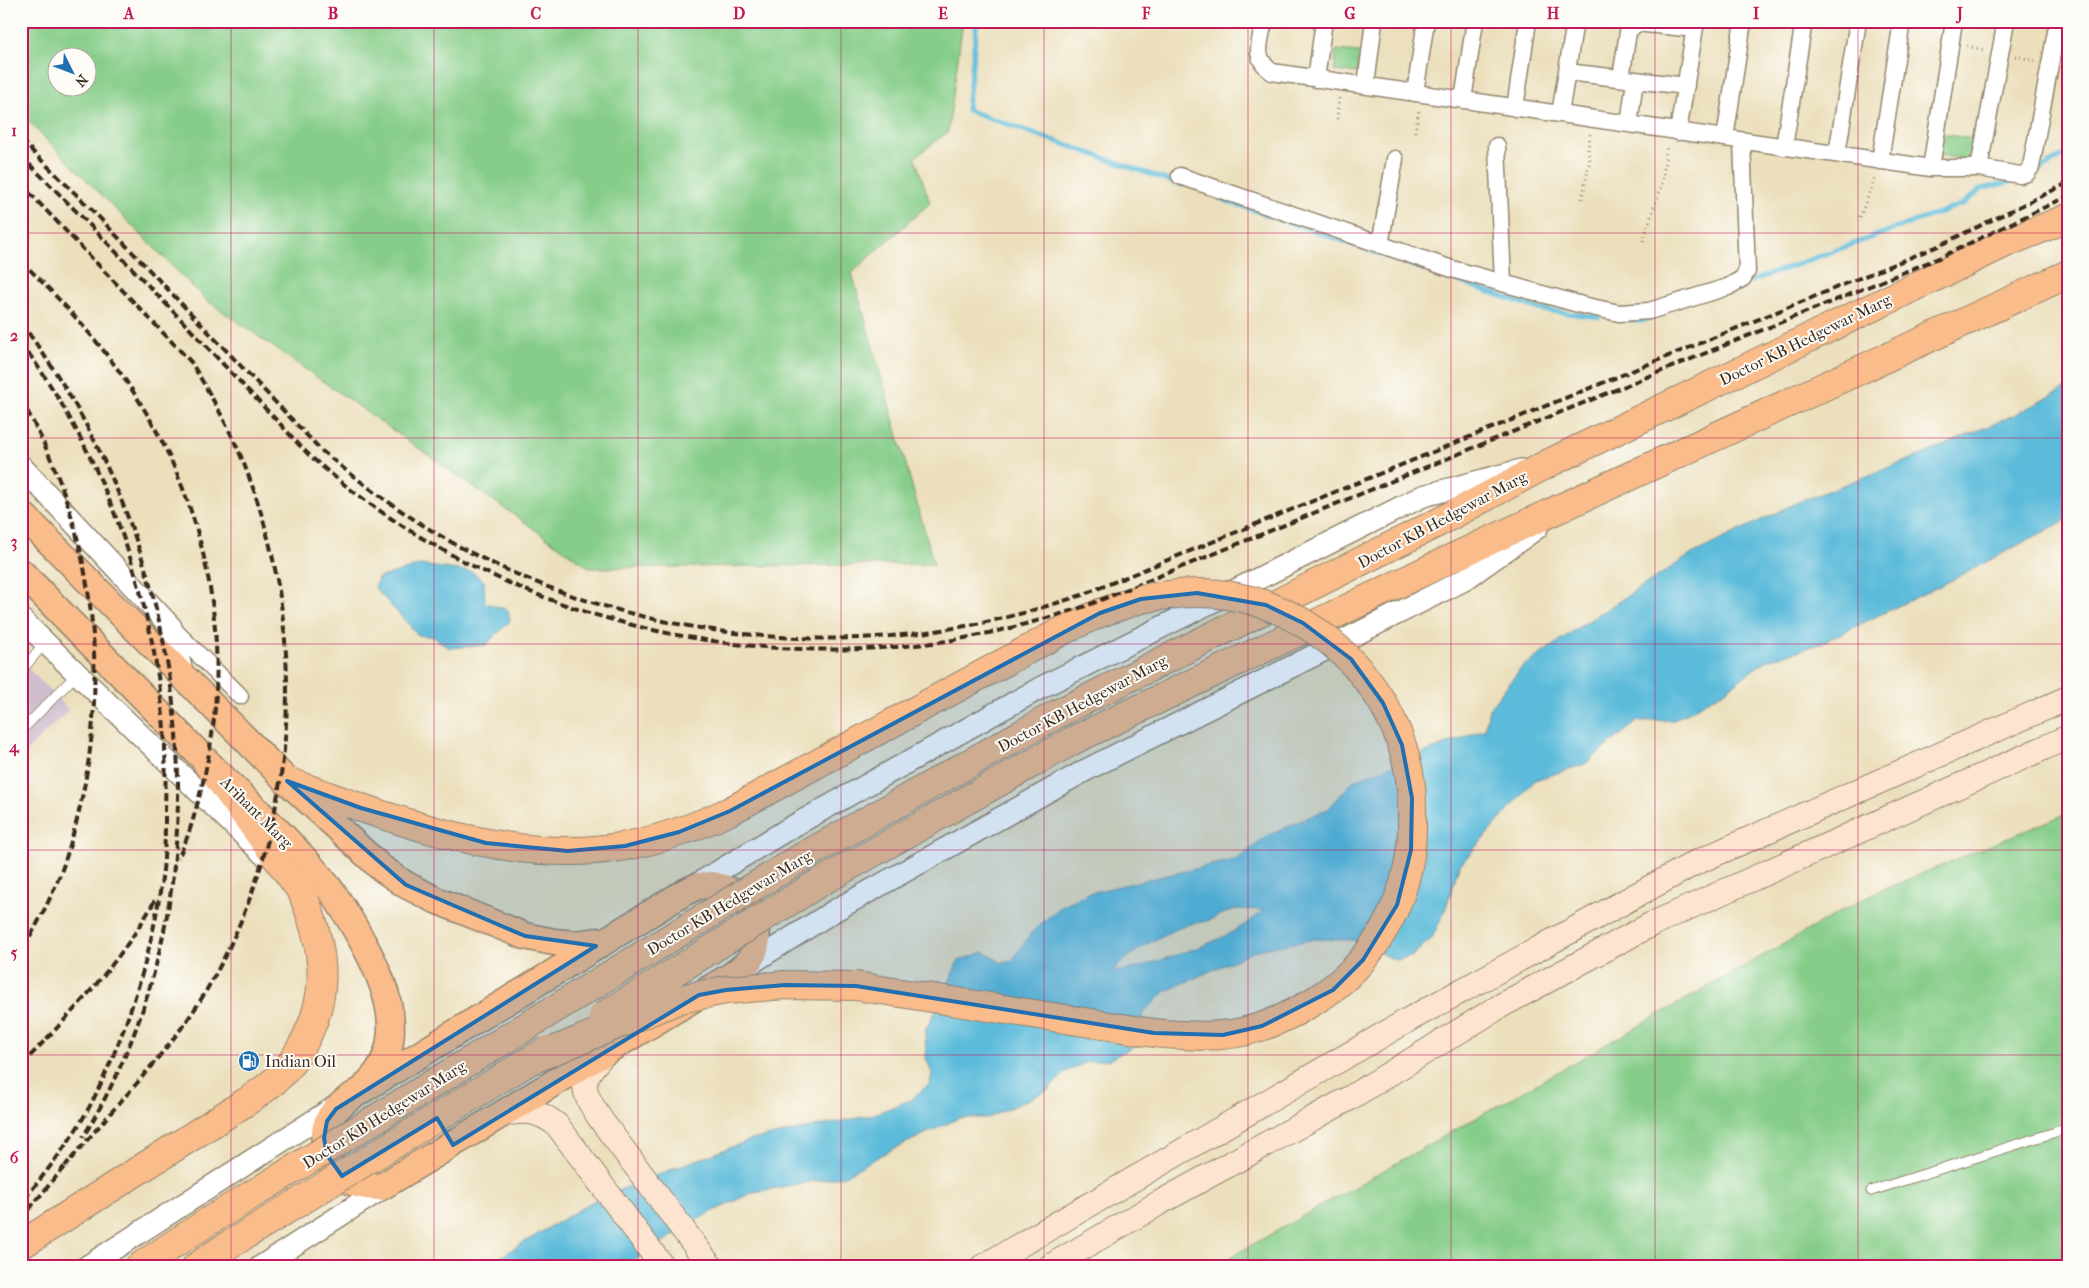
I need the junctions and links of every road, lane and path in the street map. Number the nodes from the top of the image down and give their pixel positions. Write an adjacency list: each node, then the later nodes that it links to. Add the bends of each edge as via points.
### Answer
1 (1264, 21): 17 (street, via 1258,56 1263,66 1272,72)
2 (1324, 21): 17 (street)
3 (1374, 21): 20 (street)
4 (1426, 21): 22 (street)
5 (1476, 21): 23 (street)
6 (1528, 21): 24 (street)
7 (1575, 21): 16 (street)
8 (1743, 21): 31 (street)
9 (1804, 21): 34 (street)
10 (1858, 21): 35 (street)
11 (1902, 21): 37 (street)
12 (1954, 21): 38 (street)
13 (2006, 21): 39 (street)
14 (2058, 21): 39 (street, via 2031,167 2020,175)
15 (1695, 25): 18 (street, via 1636,23 1628,32); 21 (street)
16 (1567, 72): 18 (street); 25 (street)
17 (1316, 79): 19 (street)
18 (1628, 79): 21 (street); 28 (street)
19 (1340, 82): 20 (street); 26 (path)
20 (1366, 85): 22 (street)
21 (1686, 86): 29 (street)
22 (1418, 94): 23 (street); 30 (path)
23 (1463, 100): 24 (street)
24 (1515, 108): 25 (street)
25 (1560, 114): 27 (street)
26 (1337, 119)
27 (1593, 119): 28 (street); 41 (path, via 1588,151 1590,160)
28 (1629, 124): 29 (street)
29 (1674, 130): 31 (street); 44 (path)
30 (1416, 132)
31 (1725, 138): 32 (street)
32 (1742, 141): 34 (street); 47 (street, via 1747,271 1738,283 1649,311 1619,313)
33 (1497, 146): 47 (street)
34 (1784, 147): 35 (street)
35 (1837, 154): 37 (street)
36 (1396, 159): 45 (street)
37 (1881, 161): 38 (street); 42 (path)
38 (1931, 168): 39 (street)
39 (1979, 168)
40 (1180, 176): 45 (street)
41 (1582, 199)
42 (1860, 217)
43 (2068, 218): 48 (highway, Doctor KB Hedgewar Marg, via 2008,242)
44 (1643, 241)
45 (1380, 245): 47 (street)
46 (2068, 274): 50 (highway, Doctor KB Hedgewar Marg)
47 (1503, 283)
48 (1549, 463): 66 (street, via 1414,500 1042,687 788,829); 81 (highway, Doctor KB Hedgewar Marg, bridge, via 1437,523 1057,714 804,856)
49 (21, 466): 54 (street)
50 (1575, 500): 69 (street, via 1464,580 1086,770 834,911); 71 (highway, Doctor KB Hedgewar Marg, bridge, via 1072,741 819,884)
51 (21, 513): 58 (main road)
52 (21, 572): 63 (main road, Arihant Marg)
53 (21, 619): 55 (street)
54 (171, 627): 58 (street); 59 (street)
55 (46, 643): 56 (lane); 57 (street)
56 (21, 670)
57 (77, 674): 61 (lane); 65 (street)
58 (183, 676): 64 (main road)
59 (240, 696)
60 (2068, 698): 86 (main road, via 1695,863 1410,1019)
61 (21, 731)
62 (2068, 737): 87 (main road, via 1652,924 1502,1004 1348,1099)
63 (207, 763): 65 (highway); 73 (main road, Arihant Marg, via 331,890 374,962 390,1010 390,1042 386,1058 378,1070)
64 (287, 781): 67 (main road, via 380,866 406,885 438,901 526,936 554,942 596,943); 71 (highway, bridge, via 453,835 513,848 568,851 625,846 693,827 730,812 1100,613 1141,599 1197,593 1266,605 1331,641 1367,679 1383,703 1402,745 1412,798 1412,850 1408,875 1397,905 1363,960 1332,990 1300,1010 1262,1026 1222,1035 1154,1033 856,986 785,985 726,990 680,999)
65 (302, 892): 79 (highway, via 321,948 323,978 318,1006 294,1060 271,1084 246,1102)
66 (685, 892): 67 (main road); 69 (main road, via 698,886 712,885 728,889 751,910 756,924 752,955)
67 (618, 933): 68 (main road)
68 (576, 959): 70 (main road); 72 (main road)
69 (731, 976): 70 (main road)
70 (616, 1046): 74 (main road); 85 (main road, via 591,1070 585,1095)
71 (531, 1060): 82 (highway, Doctor KB Hedgewar Marg, bridge)
72 (405, 1064): 73 (main road); 76 (main road)
73 (353, 1096): 77 (main road, via 327,1121 324,1138 327,1155 335,1170 348,1181 364,1187 381,1187); 80 (street)
74 (503, 1114): 76 (main road); 84 (main road, via 522,1111 546,1116 556,1125)
75 (2068, 1128): 78 (lane)
76 (453, 1145): 77 (main road)
77 (397, 1179): 83 (street)
78 (1871, 1191)
79 (21, 1245)
80 (86, 1267)
81 (139, 1267)
82 (196, 1267)
83 (260, 1267)
84 (663, 1267)
85 (711, 1267)
86 (982, 1267)
87 (1049, 1267)

